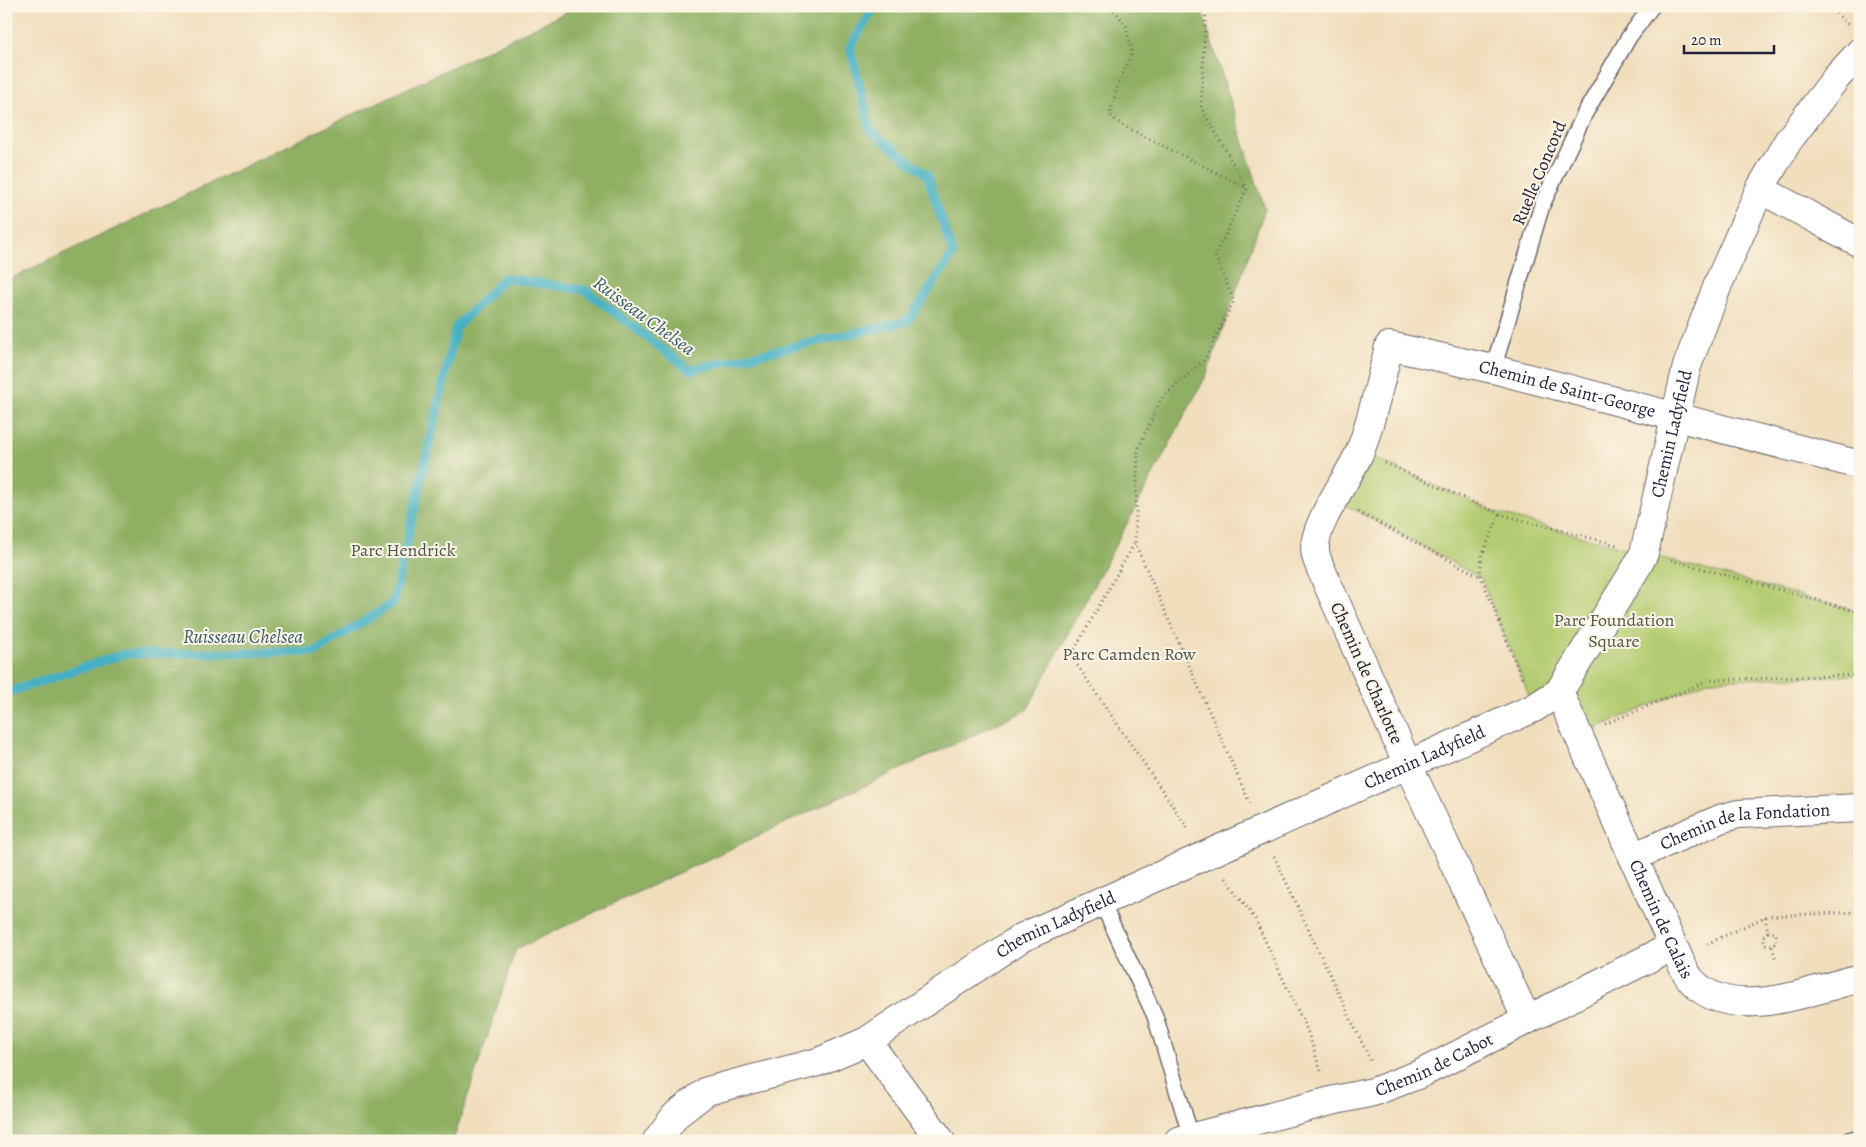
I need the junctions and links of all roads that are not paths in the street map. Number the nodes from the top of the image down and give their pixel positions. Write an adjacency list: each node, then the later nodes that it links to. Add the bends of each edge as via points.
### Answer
1 (1652, 6): 6 (lane, Ruelle Concord, via 1629,37 1584,113 1542,205)
2 (1857, 41): 3 (street, Chemin Ladyfield, via 1836,78 1788,141)
3 (1760, 189): 4 (street); 7 (street, Chemin Ladyfield, via 1687,366)
4 (1860, 243)
5 (1389, 346): 6 (street, Chemin de Saint-George); 10 (street, Chemin de Charlotte, via 1360,452 1334,499 1315,549 1320,568)
6 (1493, 370): 7 (street, Chemin de Saint-George)
7 (1675, 416): 8 (street, Chemin de Saint-George); 9 (street, Chemin Ladyfield, via 1644,553)
8 (1860, 465)
9 (1559, 692): 10 (street, Chemin Ladyfield, via 1534,708); 12 (street, Chemin de Calais)
10 (1408, 765): 13 (street, Chemin Ladyfield); 16 (street, Chemin de Charlotte)
11 (1860, 808): 12 (street, Chemin de la Fondation, via 1738,814)
12 (1633, 857): 14 (street, Chemin de Calais)
13 (1101, 901): 17 (street, Chemin Ladyfield, via 1021,938); 19 (lane, via 1155,1016)
14 (1673, 946): 15 (street, Chemin de Calais, via 1691,981 1707,995 1719,1000 1760,1003); 16 (street, Chemin de Cabot)
15 (1860, 978)
16 (1527, 1020): 19 (street, Chemin de Cabot, via 1420,1074 1373,1092)
17 (867, 1041): 20 (street, Chemin Ladyfield, via 818,1062 708,1091 676,1115); 21 (street)
18 (1860, 1138): 22 (lane)
19 (1185, 1139)
20 (658, 1140)
21 (941, 1141)
22 (1846, 1141)

